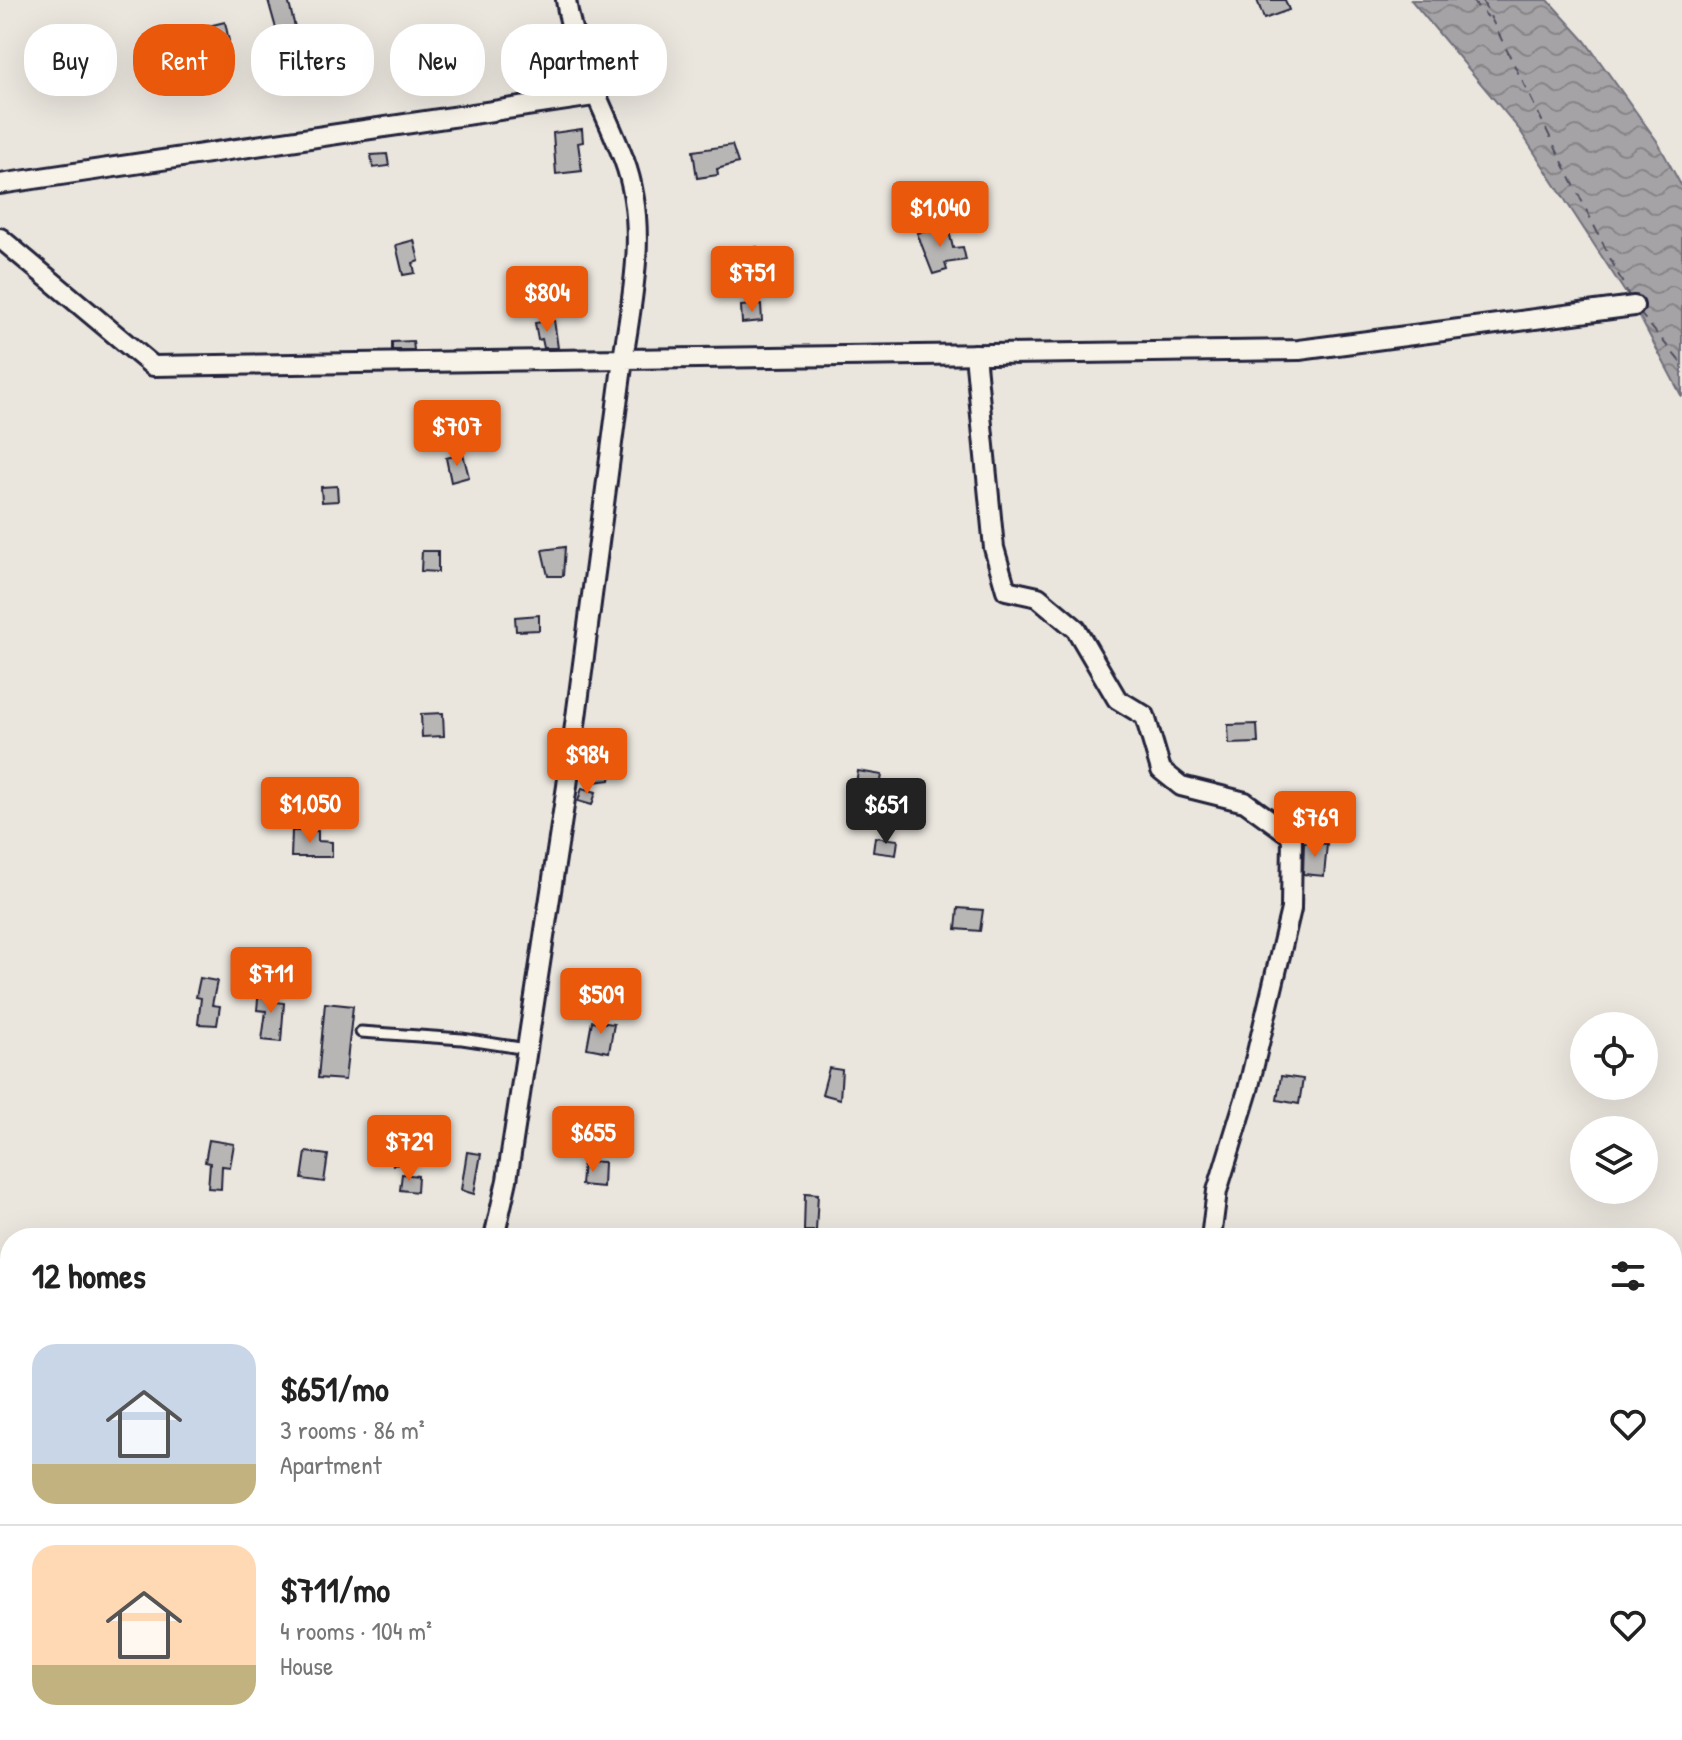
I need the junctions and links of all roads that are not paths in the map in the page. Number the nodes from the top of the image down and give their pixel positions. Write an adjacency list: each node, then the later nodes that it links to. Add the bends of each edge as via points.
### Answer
1 (566, 0): 2 (street)
2 (573, 24)
3 (594, 96): 4 (street); 8 (street, via 625,162 638,223)
4 (0, 184)
5 (0, 238): 8 (street, via 153,366)
6 (1634, 306): 7 (street, via 1299,350)
7 (975, 354): 8 (street); 12 (street, via 994,548 1006,590 1038,597 1076,629 1117,699 1145,716 1161,770 1181,786 1245,802 1292,836 1291,909 1248,1090 1217,1191)
8 (623, 359): 10 (street)
9 (361, 1032): 10 (lane)
10 (527, 1049): 11 (street)
11 (496, 1228)
12 (1212, 1228)

